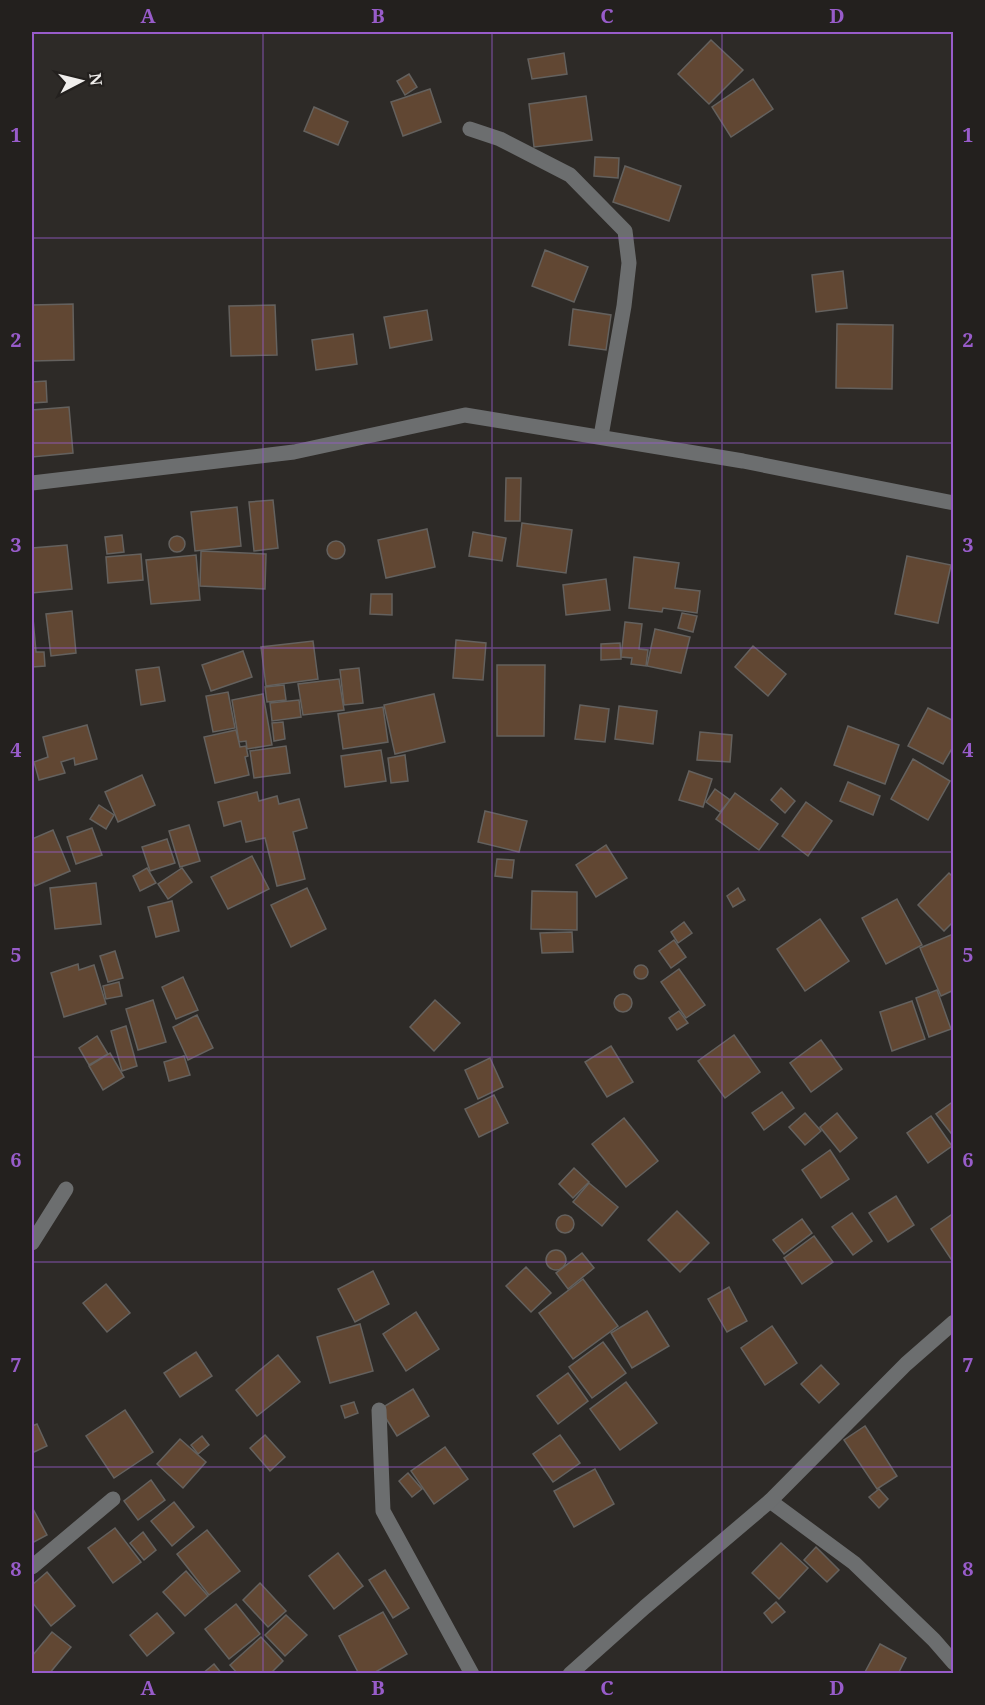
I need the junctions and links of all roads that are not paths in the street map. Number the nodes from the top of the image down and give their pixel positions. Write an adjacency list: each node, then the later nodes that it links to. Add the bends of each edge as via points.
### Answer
1 (470, 129): 2 (street, via 500,139 570,175 625,231 629,263 624,306)
2 (601, 436): 3 (street, via 465,415 294,452); 4 (street)
3 (32, 483)
4 (954, 503)
5 (66, 1189): 6 (street)
6 (32, 1243)
7 (954, 1322): 10 (street, via 906,1364)
8 (379, 1410): 13 (street, via 383,1511)
9 (112, 1499): 11 (street)
10 (770, 1501): 12 (street, via 854,1563); 14 (street)
11 (32, 1567)
12 (954, 1663)
13 (472, 1674)
14 (570, 1674)

